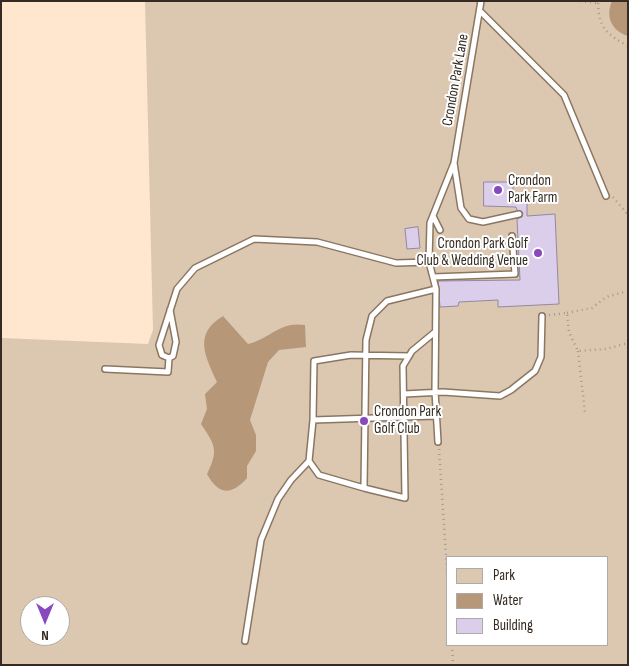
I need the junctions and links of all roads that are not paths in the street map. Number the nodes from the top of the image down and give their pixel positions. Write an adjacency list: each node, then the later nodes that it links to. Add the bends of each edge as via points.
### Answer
1 (481, 1): 2 (lane, Crondon Park Lane)
2 (481, 12): 3 (lane, Crondon Park Lane); 4 (lane, via 564,95)
3 (454, 163): 5 (lane, via 461,208 469,219 483,222); 6 (lane)
4 (606, 196)
5 (518, 214)
6 (433, 216): 7 (lane); 9 (lane)
7 (440, 230)
8 (512, 236): 10 (lane, via 515,274)
9 (429, 262): 10 (lane); 12 (lane, via 396,263 317,242 254,239 194,268 177,289)
10 (433, 277): 11 (lane)
11 (436, 289): 14 (lane); 15 (lane, via 387,302 372,316)
12 (170, 310): 17 (lane, via 176,342 173,356); 17 (lane, via 159,345 162,355)
13 (542, 316): 19 (lane, via 541,357 535,371 524,382 500,396)
14 (435, 332): 16 (lane); 19 (lane)
15 (365, 355): 16 (lane); 23 (lane, via 314,360); 24 (lane)
16 (409, 356): 20 (lane, via 403,366)
17 (169, 358): 18 (lane, via 168,372)
18 (105, 369)
19 (435, 391): 20 (lane); 21 (lane)
20 (404, 394): 22 (lane)
21 (435, 416): 22 (lane); 25 (lane)
22 (404, 418): 24 (lane); 27 (lane, via 405,498)
23 (313, 420): 24 (lane); 26 (lane)
24 (366, 420): 27 (lane)
25 (438, 442)
26 (309, 461): 27 (lane, via 319,474); 28 (lane, via 278,499 261,540)
27 (364, 488)
28 (245, 641)

